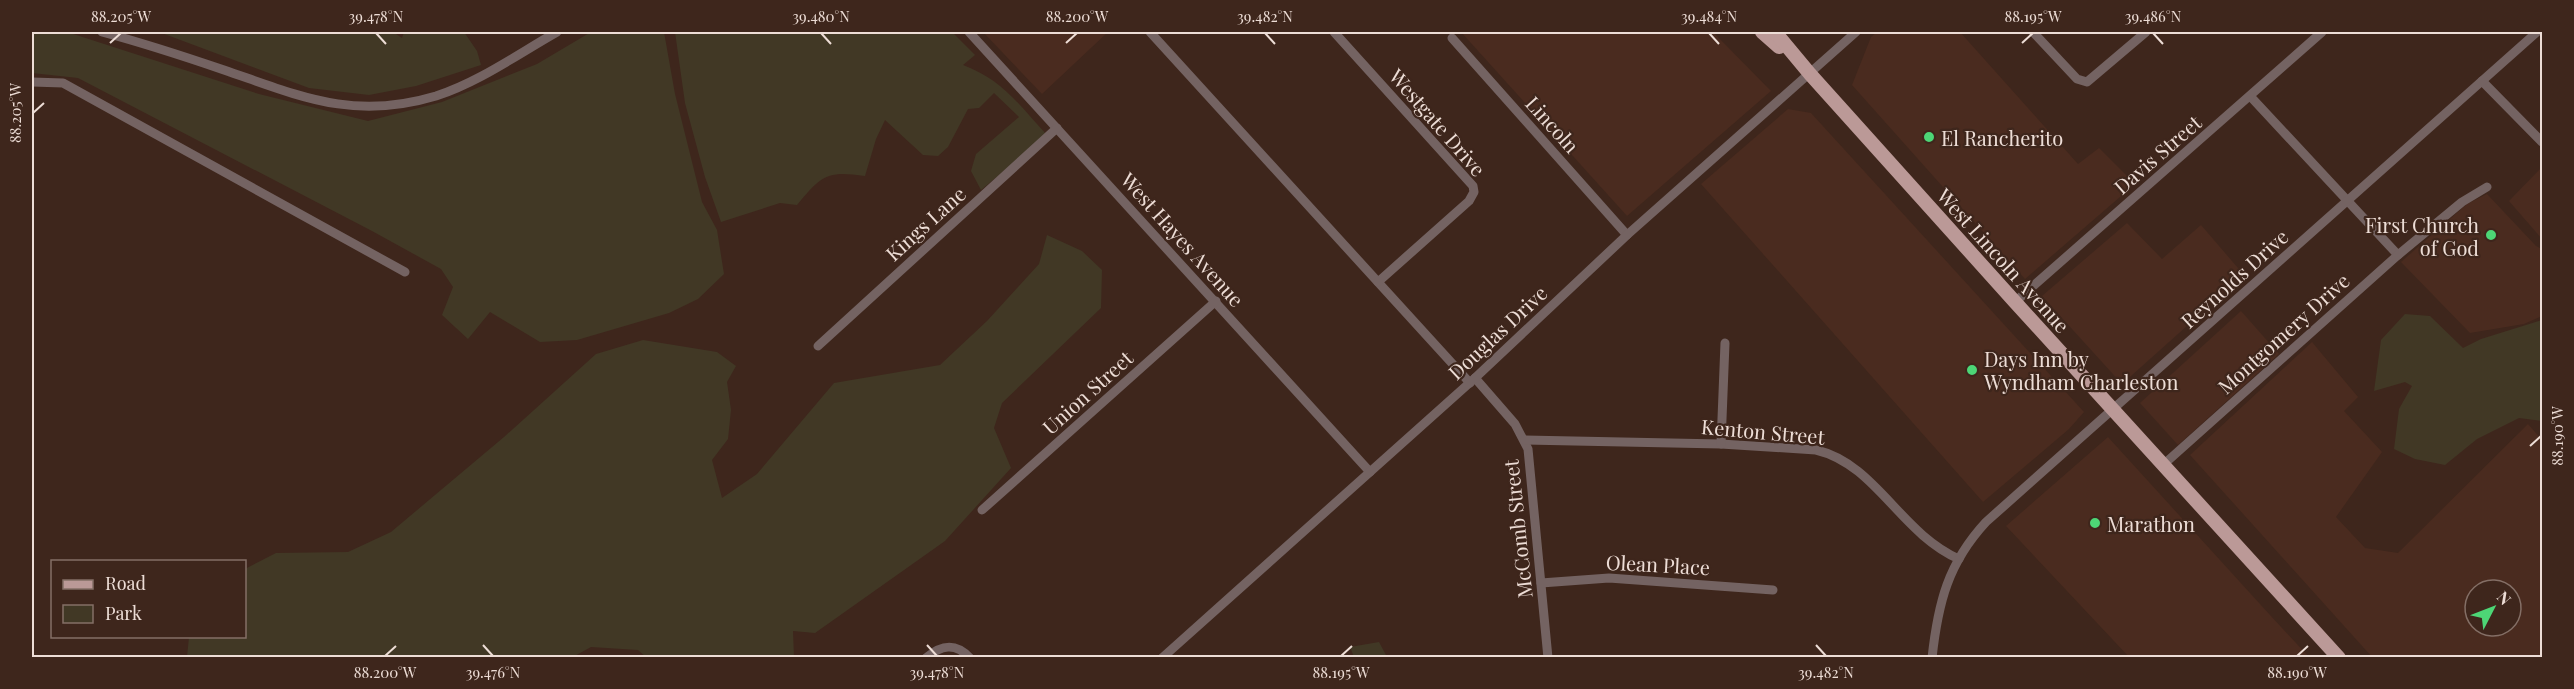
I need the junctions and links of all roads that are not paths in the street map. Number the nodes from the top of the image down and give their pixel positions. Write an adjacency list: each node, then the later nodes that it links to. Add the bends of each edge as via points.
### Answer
1 (102, 32): 2 (street, via 187,57 304,99 373,107 418,101 462,86)
2 (557, 32)
3 (969, 32): 18 (street, West Hayes Avenue)
4 (1150, 32): 25 (street)
5 (1334, 32): 25 (street, Westgate Drive, via 1473,186 1469,201)
6 (1762, 32): 14 (main road)
7 (1774, 32): 14 (main road)
8 (1856, 32): 14 (street, Douglas Drive)
9 (2034, 32): 10 (street, via 2077,79 2087,82)
10 (2146, 32)
11 (2322, 32): 17 (street, Davis Street)
12 (2537, 32): 15 (street, Reynolds Drive)
13 (1452, 38): 22 (street, Lincoln)
14 (1810, 74): 22 (street, Douglas Drive); 27 (main road, West Lincoln Avenue)
15 (2482, 81): 19 (street); 21 (street, Reynolds Drive)
16 (32, 82): 24 (street, via 63,83)
17 (2250, 96): 21 (street); 27 (street, Davis Street)
18 (1057, 128): 26 (street, West Hayes Avenue); 29 (street, Kings Lane)
19 (2542, 142)
20 (2487, 187): 23 (street, Montgomery Drive, via 2462,202)
21 (2348, 200): 23 (street); 31 (street, Reynolds Drive)
22 (1627, 235): 30 (street, Douglas Drive)
23 (2398, 255): 34 (street, Montgomery Drive)
24 (405, 272)
25 (1378, 282): 30 (street)
26 (1216, 302): 35 (street, West Hayes Avenue); 36 (street, Union Street)
27 (2015, 302): 31 (main road, West Lincoln Avenue)
28 (1725, 343): 33 (street)
29 (818, 346)
30 (1472, 380): 32 (street, McComb Street, via 1515,424); 35 (street, Douglas Drive)
31 (2114, 411): 34 (main road, West Lincoln Avenue); 37 (street, Reynolds Drive, via 1986,522)
32 (1525, 440): 33 (street, Kenton Street); 38 (street, McComb Street)
33 (1721, 444): 37 (street, Kenton Street, via 1816,450 1842,459 1863,475 1915,530)
34 (2163, 465): 45 (main road, West Lincoln Avenue)
35 (1370, 472): 42 (street, Douglas Drive)
36 (982, 510)
37 (1959, 559): 44 (street, Reynolds Drive, via 1949,576 1936,617)
38 (1541, 583): 39 (street, Olean Place, via 1632,578); 43 (street, McComb Street)
39 (1773, 590)
40 (926, 657): 41 (street, via 947,646)
41 (970, 657)
42 (1162, 657)
43 (1548, 657)
44 (1932, 657)
45 (2339, 657)

